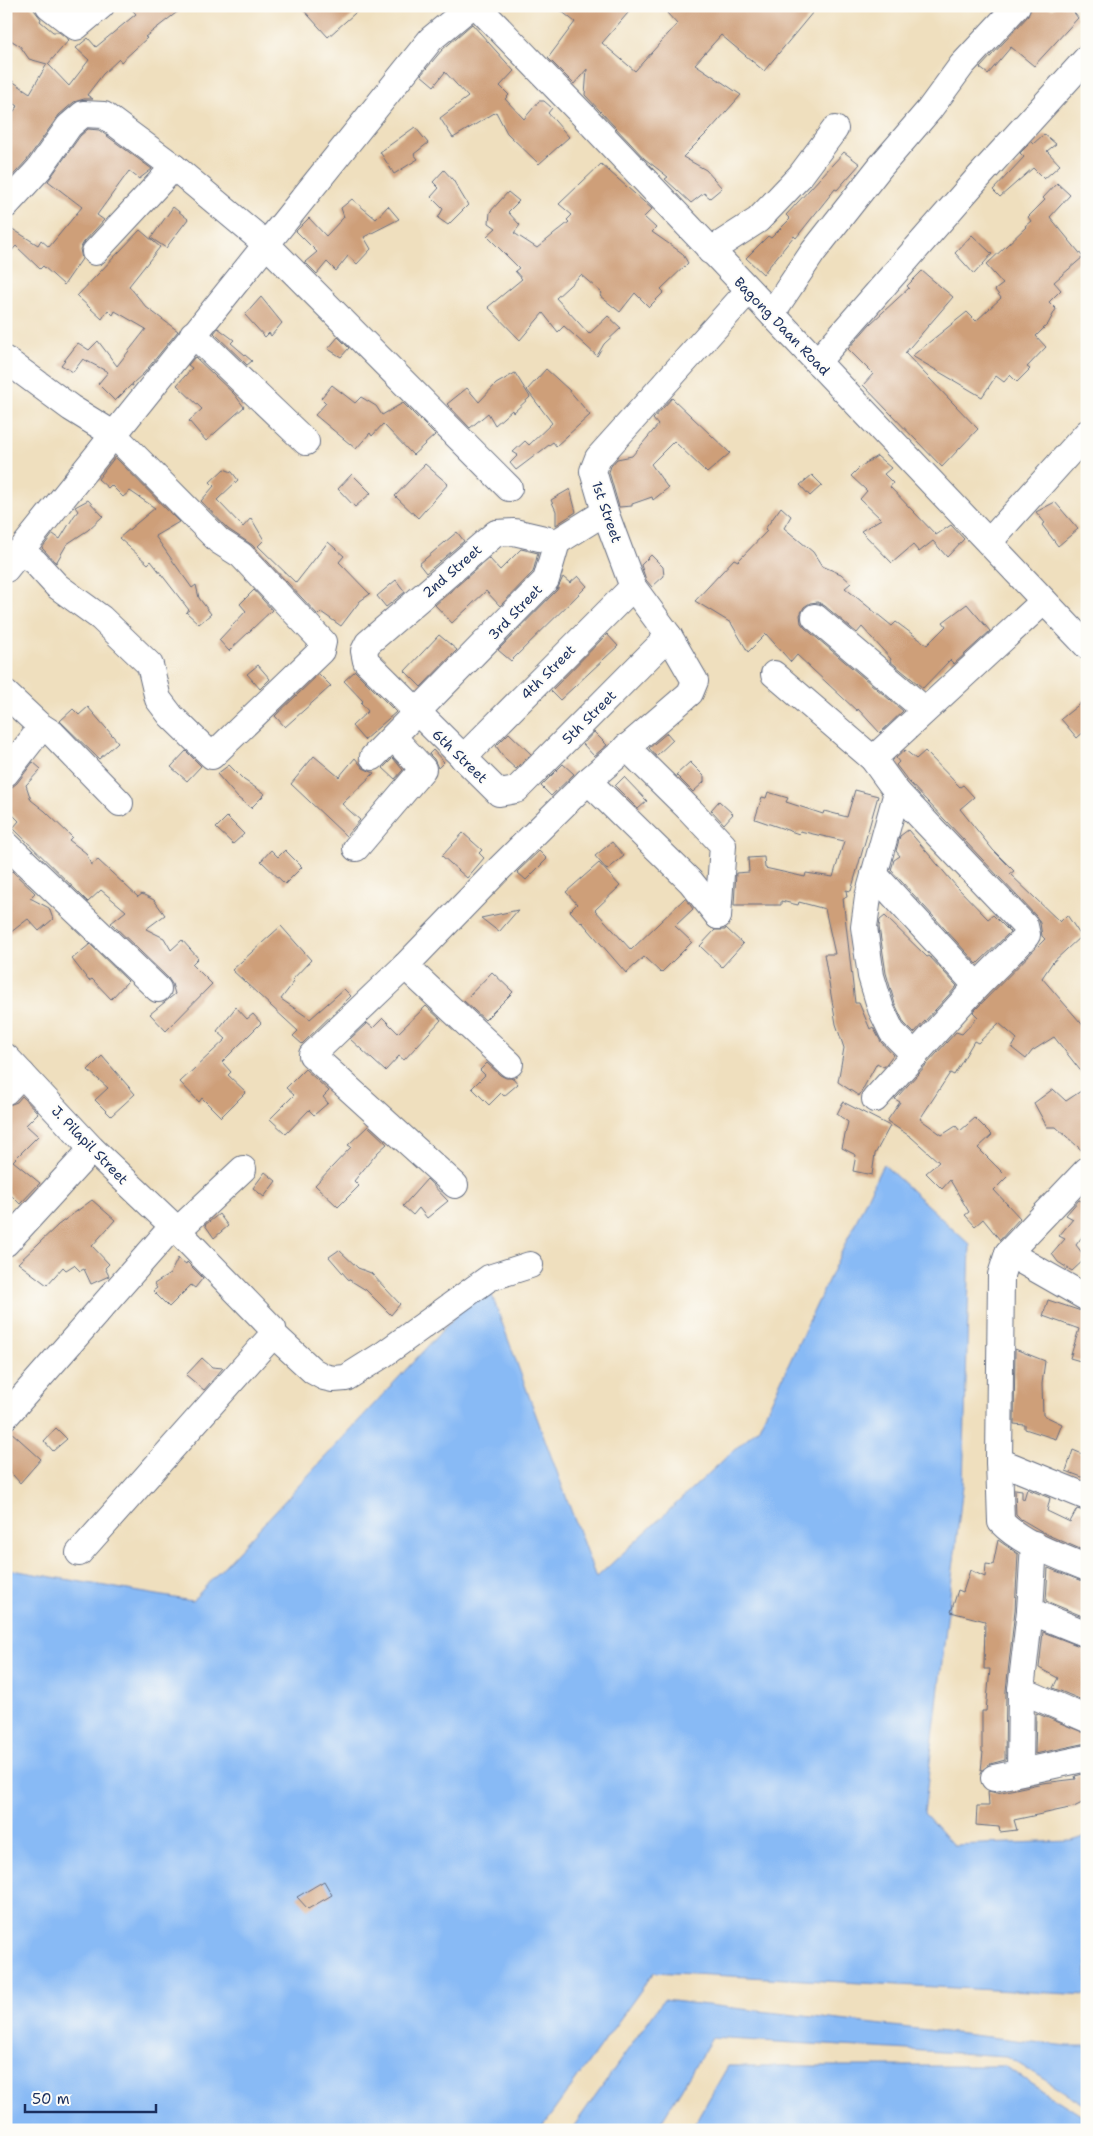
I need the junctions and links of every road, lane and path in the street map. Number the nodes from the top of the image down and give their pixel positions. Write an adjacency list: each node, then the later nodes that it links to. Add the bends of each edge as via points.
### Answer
1 (49, 6): 2 (street, via 76,27)
2 (101, 6)
3 (471, 6): 10 (street, via 431,39)
4 (477, 6): 11 (street, Bagong Daan Road)
5 (1017, 6): 14 (street, via 962,65 880,167 813,252)
6 (1087, 58): 17 (street)
7 (835, 129): 11 (street, via 800,176 758,220)
8 (174, 167): 9 (street, via 104,115 83,114 69,126 39,169); 10 (street); 12 (street)
9 (6, 205)
10 (266, 244): 15 (street); 21 (street)
11 (710, 251): 13 (street, Bagong Daan Road)
12 (95, 252)
13 (748, 291): 14 (street, Bagong Daan Road); 22 (street, 1st Street, via 598,458 593,471)
14 (772, 312): 17 (street, Bagong Daan Road)
15 (193, 334): 19 (street); 20 (street)
16 (6, 360): 19 (street, via 71,408)
17 (817, 362): 24 (street, Bagong Daan Road)
18 (1087, 433): 24 (street)
19 (113, 434): 25 (street); 25 (street, via 219,541 241,555 323,642 321,651 212,756 158,699 150,666 101,618 57,586 35,562)
20 (306, 442)
21 (509, 488)
22 (605, 512): 23 (street); 26 (street, 1st Street)
23 (557, 542): 31 (street, 2nd Street, via 514,532 496,533 368,643); 35 (street, 3rd Street, via 546,580)
24 (989, 542): 27 (street, Bagong Daan Road)
25 (13, 560)
26 (633, 587): 29 (street, 1st Street); 40 (street, 4th Street)
27 (1044, 601): 30 (street, Bagong Daan Road); 34 (street)
28 (816, 617): 34 (street)
29 (669, 636): 38 (street, 1st Street, via 695,682 690,693); 45 (street, 5th Street, via 516,790)
30 (1087, 646)
31 (364, 651): 35 (street, 6th Street, via 366,661)
32 (774, 674): 41 (street)
33 (6, 694): 36 (street)
34 (925, 710): 41 (street)
35 (417, 713): 37 (street); 40 (street, 6th Street)
36 (39, 725): 42 (street, via 38,732); 46 (street, via 53,734)
37 (393, 737): 39 (street); 48 (street, via 423,769)
38 (626, 747): 43 (street); 43 (street, via 723,846 718,916 691,882)
39 (373, 757)
40 (463, 758): 45 (street, 6th Street, via 499,793)
41 (873, 759): 44 (street)
42 (6, 773)
43 (588, 781): 50 (street)
44 (897, 792): 49 (street); 51 (street, via 1025,926 1027,935 1023,940)
45 (507, 793)
46 (120, 803)
47 (6, 844): 52 (street)
48 (356, 848)
49 (874, 874): 51 (street); 53 (street, via 864,927 871,976 880,1009 892,1032)
50 (406, 966): 54 (street); 60 (street, via 312,1054)
51 (977, 986): 53 (street)
52 (158, 989)
53 (915, 1055): 56 (street)
54 (510, 1064)
55 (12, 1074): 57 (street, J. Pilapil Street)
56 (875, 1099)
57 (92, 1149): 61 (street, J. Pilapil Street); 62 (street)
58 (243, 1169): 61 (street)
59 (1082, 1185): 63 (street)
60 (455, 1186)
61 (175, 1229): 66 (street, J. Pilapil Street, via 273,1328); 67 (street)
62 (6, 1243)
63 (1008, 1252): 65 (street); 68 (street, via 1001,1275)
64 (530, 1265): 66 (street, J. Pilapil Street, via 488,1278 346,1378 333,1379 313,1371)
65 (1087, 1298)
66 (273, 1334): 71 (street)
67 (6, 1416)
68 (999, 1461): 69 (street); 70 (street, via 1001,1522 1010,1532)
69 (1087, 1497)
70 (1034, 1544): 72 (street); 73 (street)
71 (79, 1553)
72 (1087, 1568)
73 (1030, 1612): 74 (street); 75 (street)
74 (1087, 1634)
75 (1021, 1690): 76 (street); 78 (street)
76 (1087, 1719)
77 (1087, 1758): 78 (street)
78 (1020, 1772): 79 (street)
79 (994, 1778)

